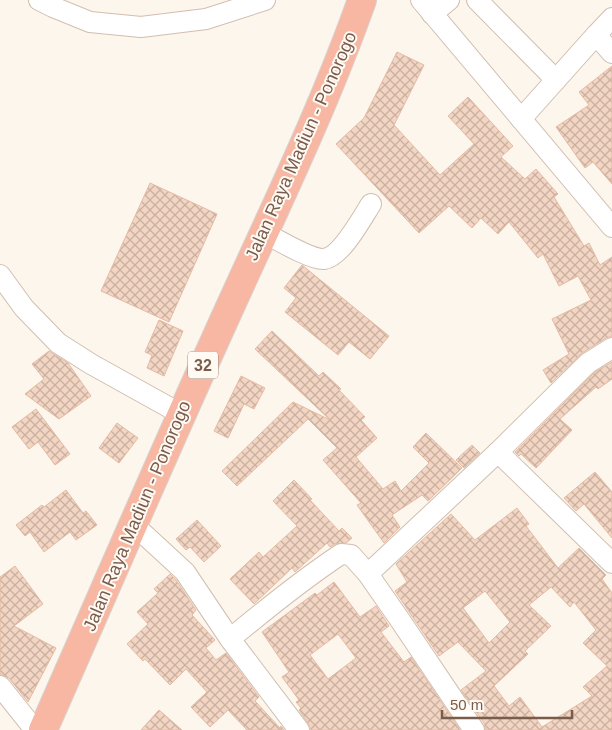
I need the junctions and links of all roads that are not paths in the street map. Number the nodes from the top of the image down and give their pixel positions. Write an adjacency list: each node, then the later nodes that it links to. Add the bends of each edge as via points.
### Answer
1 (39, 0): 2 (street, via 90,22 141,26 206,19)
2 (265, 0)
3 (362, 0): 14 (highway, Jalan Raya Madiun - Ponorogo / 32, via 344,52)
4 (449, 0): 6 (street)
5 (477, 0): 10 (street)
6 (427, 7): 11 (street)
7 (612, 18): 8 (street)
8 (596, 35): 9 (street); 10 (street)
9 (612, 53)
10 (556, 80): 11 (street)
11 (521, 119): 13 (street)
12 (371, 204): 14 (street, via 341,249 330,258 306,254)
13 (612, 226)
14 (263, 232): 17 (highway, Jalan Raya Madiun - Ponorogo / 32)
15 (0, 275): 17 (street, via 24,308 58,344)
16 (612, 348): 18 (street, via 588,363)
17 (181, 414): 19 (highway, Jalan Raya Madiun - Ponorogo / 32)
18 (498, 452): 20 (street); 21 (street)
19 (134, 525): 22 (street, via 185,572); 25 (highway, Jalan Raya Madiun - Ponorogo / 32)
20 (612, 563)
21 (368, 574): 22 (street, via 351,555 340,554); 27 (street)
22 (230, 639): 26 (street)
23 (0, 686): 24 (street)
24 (35, 730)
25 (44, 730)
26 (299, 730)
27 (474, 730)

